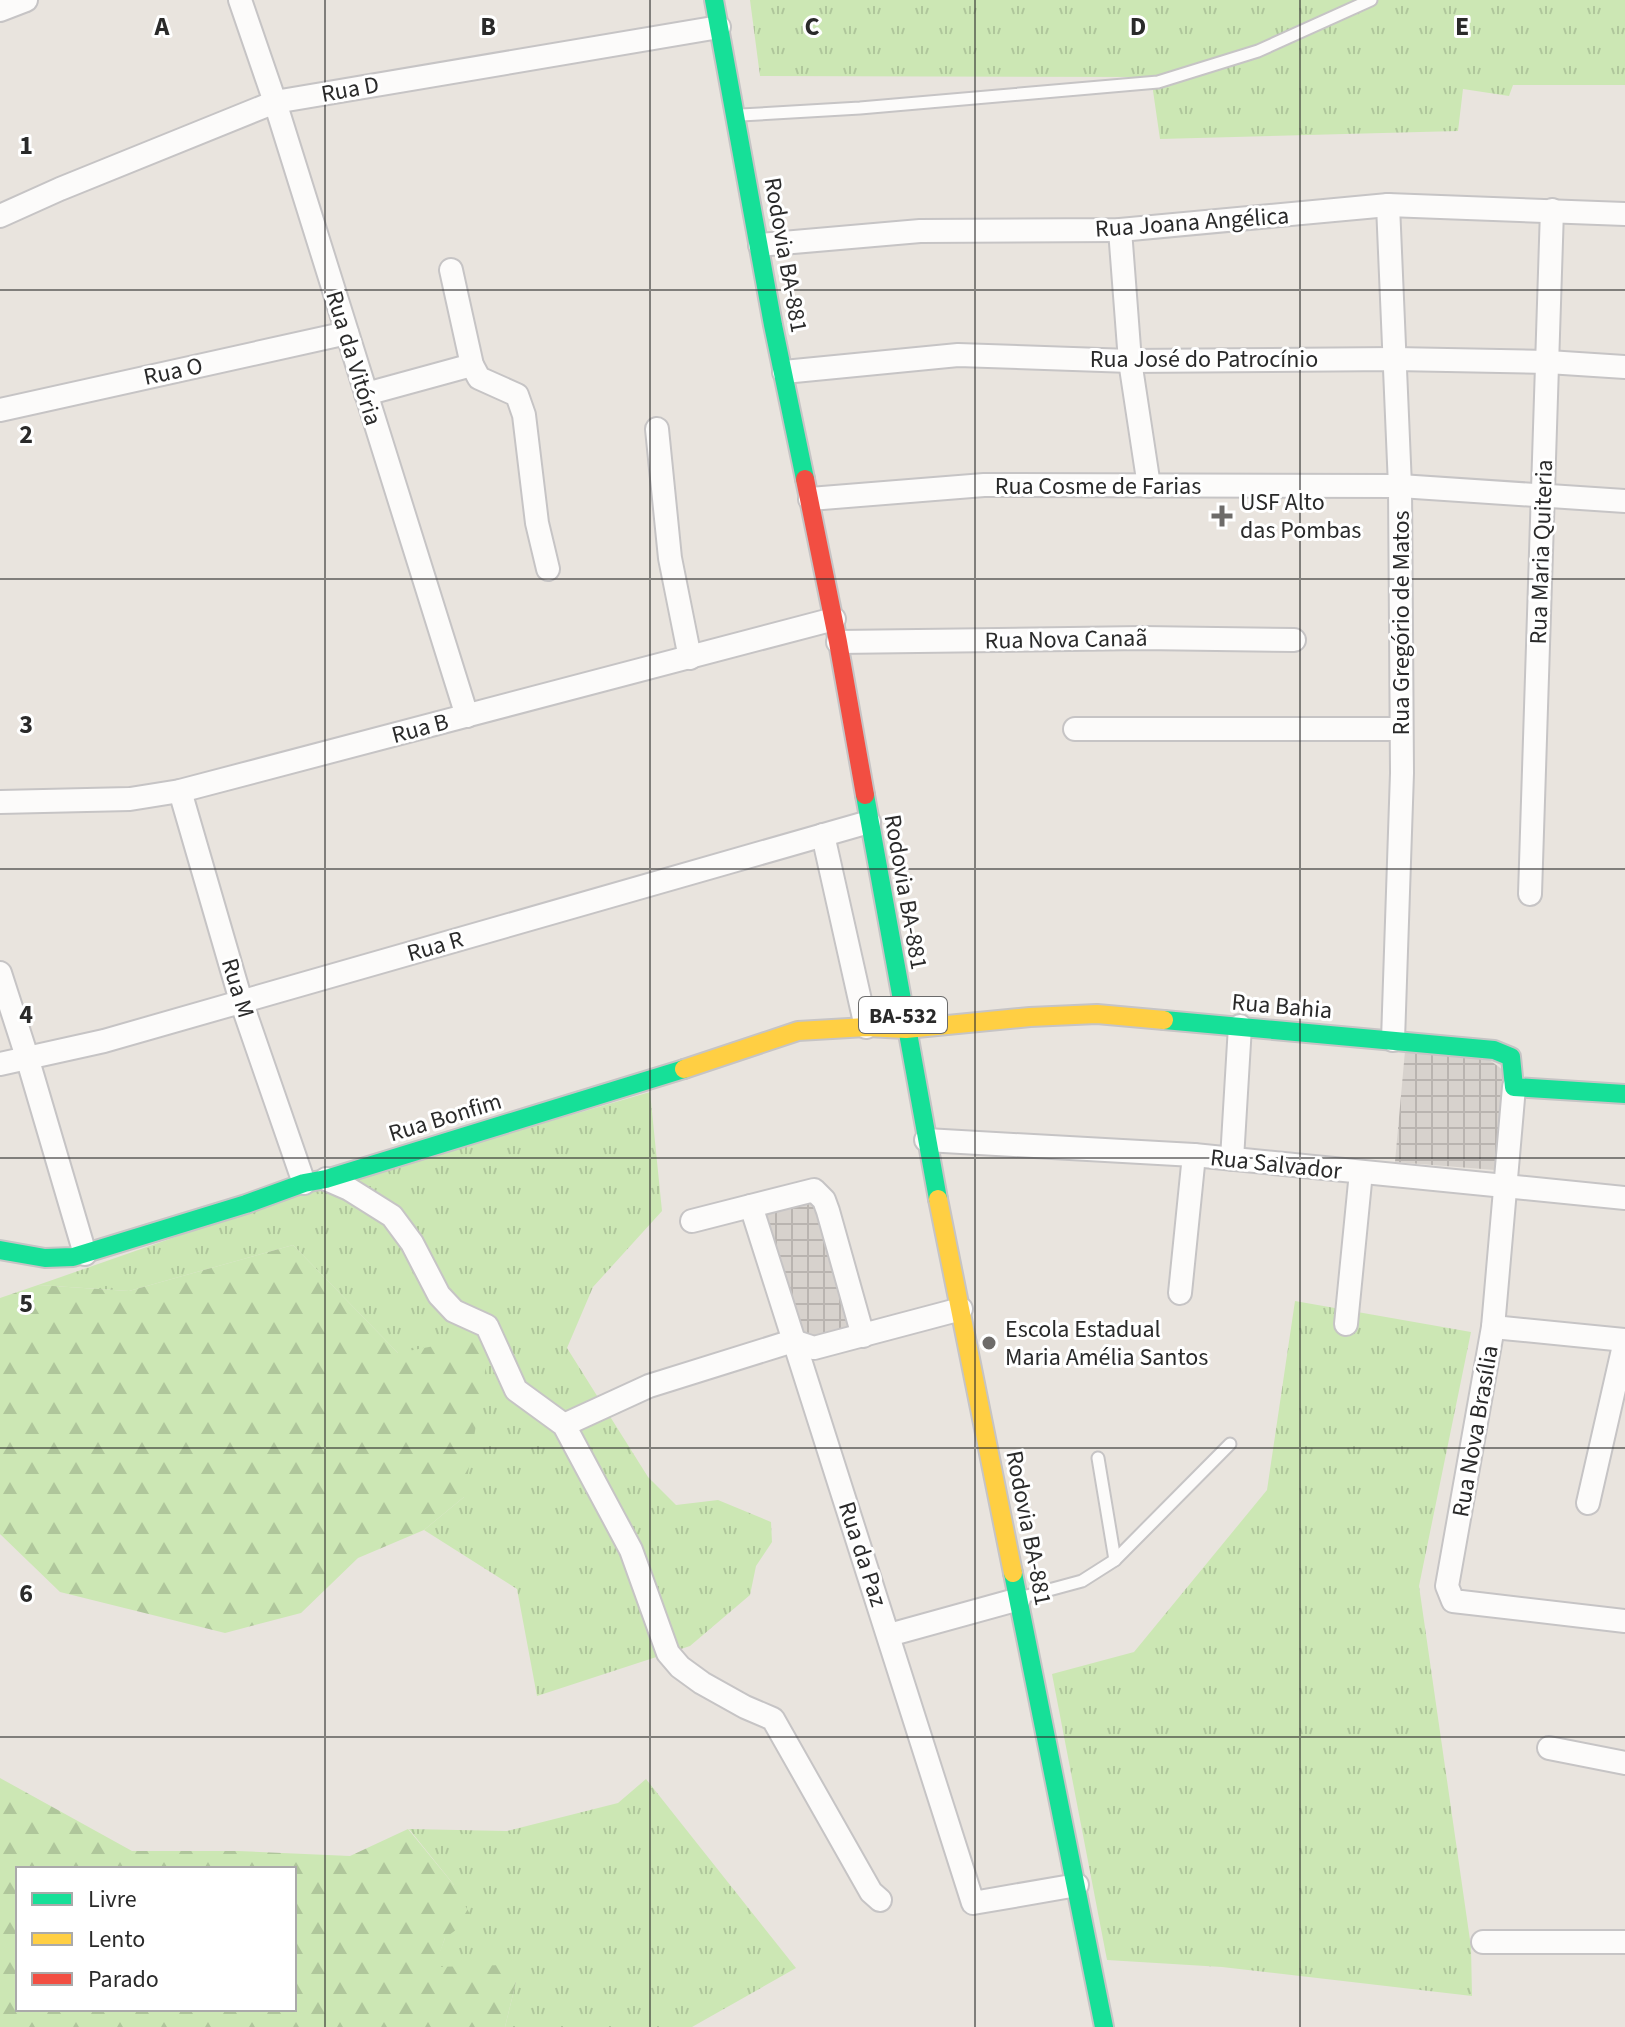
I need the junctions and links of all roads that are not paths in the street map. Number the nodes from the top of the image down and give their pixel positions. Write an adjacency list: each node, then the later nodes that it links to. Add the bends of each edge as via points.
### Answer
1 (26, 0): 5 (street)
2 (240, 0): 7 (street, Rua da Vitória)
3 (714, 0): 6 (main road, Rodovia BA-881 / BA-532)
4 (1371, 0): 8 (lane, via 1258,51 1158,82)
5 (0, 10)
6 (719, 27): 7 (street, Rua D); 8 (main road, Rodovia BA-881 / BA-532)
7 (275, 102): 12 (street, Rua D); 16 (street, Rua da Vitória)
8 (736, 115): 14 (main road, Rodovia BA-881 / BA-532)
9 (1388, 205): 10 (street, Rua Joana Angélica); 13 (street, Rua Joana Angélica); 17 (street, Rua Gregório de Matos)
10 (1552, 210): 11 (street, Rua Joana Angélica); 19 (street, Rua Maria Quiteria)
11 (1625, 214)
12 (0, 216)
13 (1120, 230): 14 (street, Rua Joana Angélica, via 920,231); 18 (street)
14 (760, 245): 22 (main road, Rodovia BA-881 / BA-532)
15 (451, 270): 20 (street)
16 (347, 333): 23 (street, Rua da Vitória); 24 (street, Rua O)
17 (1395, 359): 18 (street, Rua José do Patrocínio); 19 (street, Rua José do Patrocínio); 27 (street, Rua Gregório de Matos)
18 (1130, 361): 22 (street, Rua José do Patrocínio, via 958,355); 26 (street)
19 (1548, 362): 21 (street, Rua José do Patrocínio); 28 (street, Rua Maria Quiteria)
20 (472, 365): 23 (street); 31 (street, via 479,378 517,395)
21 (1625, 367)
22 (784, 372): 29 (main road, Rodovia BA-881 / BA-532)
23 (366, 394): 36 (street, Rua da Vitória)
24 (0, 410)
25 (657, 429): 35 (street, via 670,558)
26 (1149, 486): 27 (street, Rua Cosme de Farias); 29 (street, Rua Cosme de Farias, via 984,485)
27 (1400, 486): 28 (street, Rua Cosme de Farias); 38 (street, Rua Gregório de Matos)
28 (1542, 494): 30 (street, Rua Cosme de Farias); 43 (street, Rua Maria Quiteria)
29 (810, 499): 32 (main road, Rodovia BA-881 / BA-532)
30 (1625, 501)
31 (548, 569)
32 (834, 619): 34 (main road, Rodovia BA-881 / BA-532); 35 (street, Rua B)
33 (1294, 640): 34 (street, Rua Nova Canaã)
34 (838, 642): 41 (main road, Rodovia BA-881 / BA-532)
35 (690, 658): 36 (street, Rua B)
36 (467, 716): 39 (street, Rua B)
37 (1075, 729): 38 (street)
38 (1401, 729): 49 (street, Rua Gregório de Matos)
39 (180, 791): 40 (street, Rua B, via 118,800); 45 (street, Rua M)
40 (0, 802)
41 (869, 822): 42 (street, Rua R); 48 (main road, Rodovia BA-881 / BA-532)
42 (823, 835): 45 (street, Rua R); 47 (street)
43 (1530, 894)
44 (0, 973): 50 (street)
45 (241, 1001): 50 (street, Rua R, via 104,1041); 58 (street, Rua M)
46 (1240, 1026): 48 (main road, Rua Bahia, via 1097,1014); 49 (main road, Rua Bahia); 56 (street)
47 (866, 1027): 48 (main road, Rua Bonfim); 58 (main road, Rua Bonfim, via 798,1031)
48 (906, 1029): 54 (main road, Rodovia BA-881 / BA-532)
49 (1393, 1040): 52 (main road, Rua Bahia, via 1504,1052 1513,1063)
50 (27, 1057): 51 (street, Rua R); 64 (street)
51 (0, 1064)
52 (1514, 1087): 53 (main road); 59 (street, Rua Nova Brasília)
53 (1625, 1094)
54 (926, 1140): 55 (street, Rua Salvador); 66 (main road, Rodovia BA-881 / BA-532)
55 (1194, 1155): 56 (street, Rua Salvador); 65 (street)
56 (1232, 1159): 57 (street, Rua Salvador)
57 (1361, 1172): 59 (street, Rua Salvador); 67 (street)
58 (315, 1181): 64 (main road, Rua Bonfim); 72 (street, via 376,1205 400,1225 439,1295 454,1311 487,1326 516,1390)
59 (1506, 1188): 60 (street, Rua Salvador); 68 (street, Rua Nova Brasília)
60 (1625, 1198)
61 (751, 1206): 62 (street); 69 (street, via 817,1191 828,1211); 71 (street, Rua da Paz)
62 (692, 1221)
63 (0, 1250): 64 (main road, Rua Bonfim, via 45,1258)
64 (85, 1254)
65 (1180, 1293)
66 (961, 1309): 69 (street); 77 (main road, Rodovia BA-881 / BA-532)
67 (1346, 1324)
68 (1493, 1327): 70 (street); 78 (street, Rua Nova Brasília, via 1447,1586 1453,1601)
69 (863, 1336): 71 (street, via 814,1348)
70 (1625, 1340): 75 (street)
71 (793, 1341): 72 (street, via 649,1386); 79 (street, Rua da Paz)
72 (564, 1425): 83 (street, via 631,1550 668,1653 702,1683 773,1719)
73 (1230, 1444): 76 (lane)
74 (1098, 1458): 76 (lane)
75 (1588, 1503)
76 (1115, 1560): 77 (lane, via 1082,1581)
77 (1019, 1599): 79 (street); 82 (main road, Rodovia BA-881 / BA-532)
78 (1625, 1621)
79 (889, 1635): 82 (street, Rua da Paz, via 973,1903)
80 (1549, 1748): 81 (street)
81 (1625, 1763)
82 (1077, 1885): 86 (main road, Rodovia BA-881 / BA-532)
83 (880, 1900)
84 (1483, 1942): 85 (street)
85 (1625, 1942)
86 (1104, 2027)

